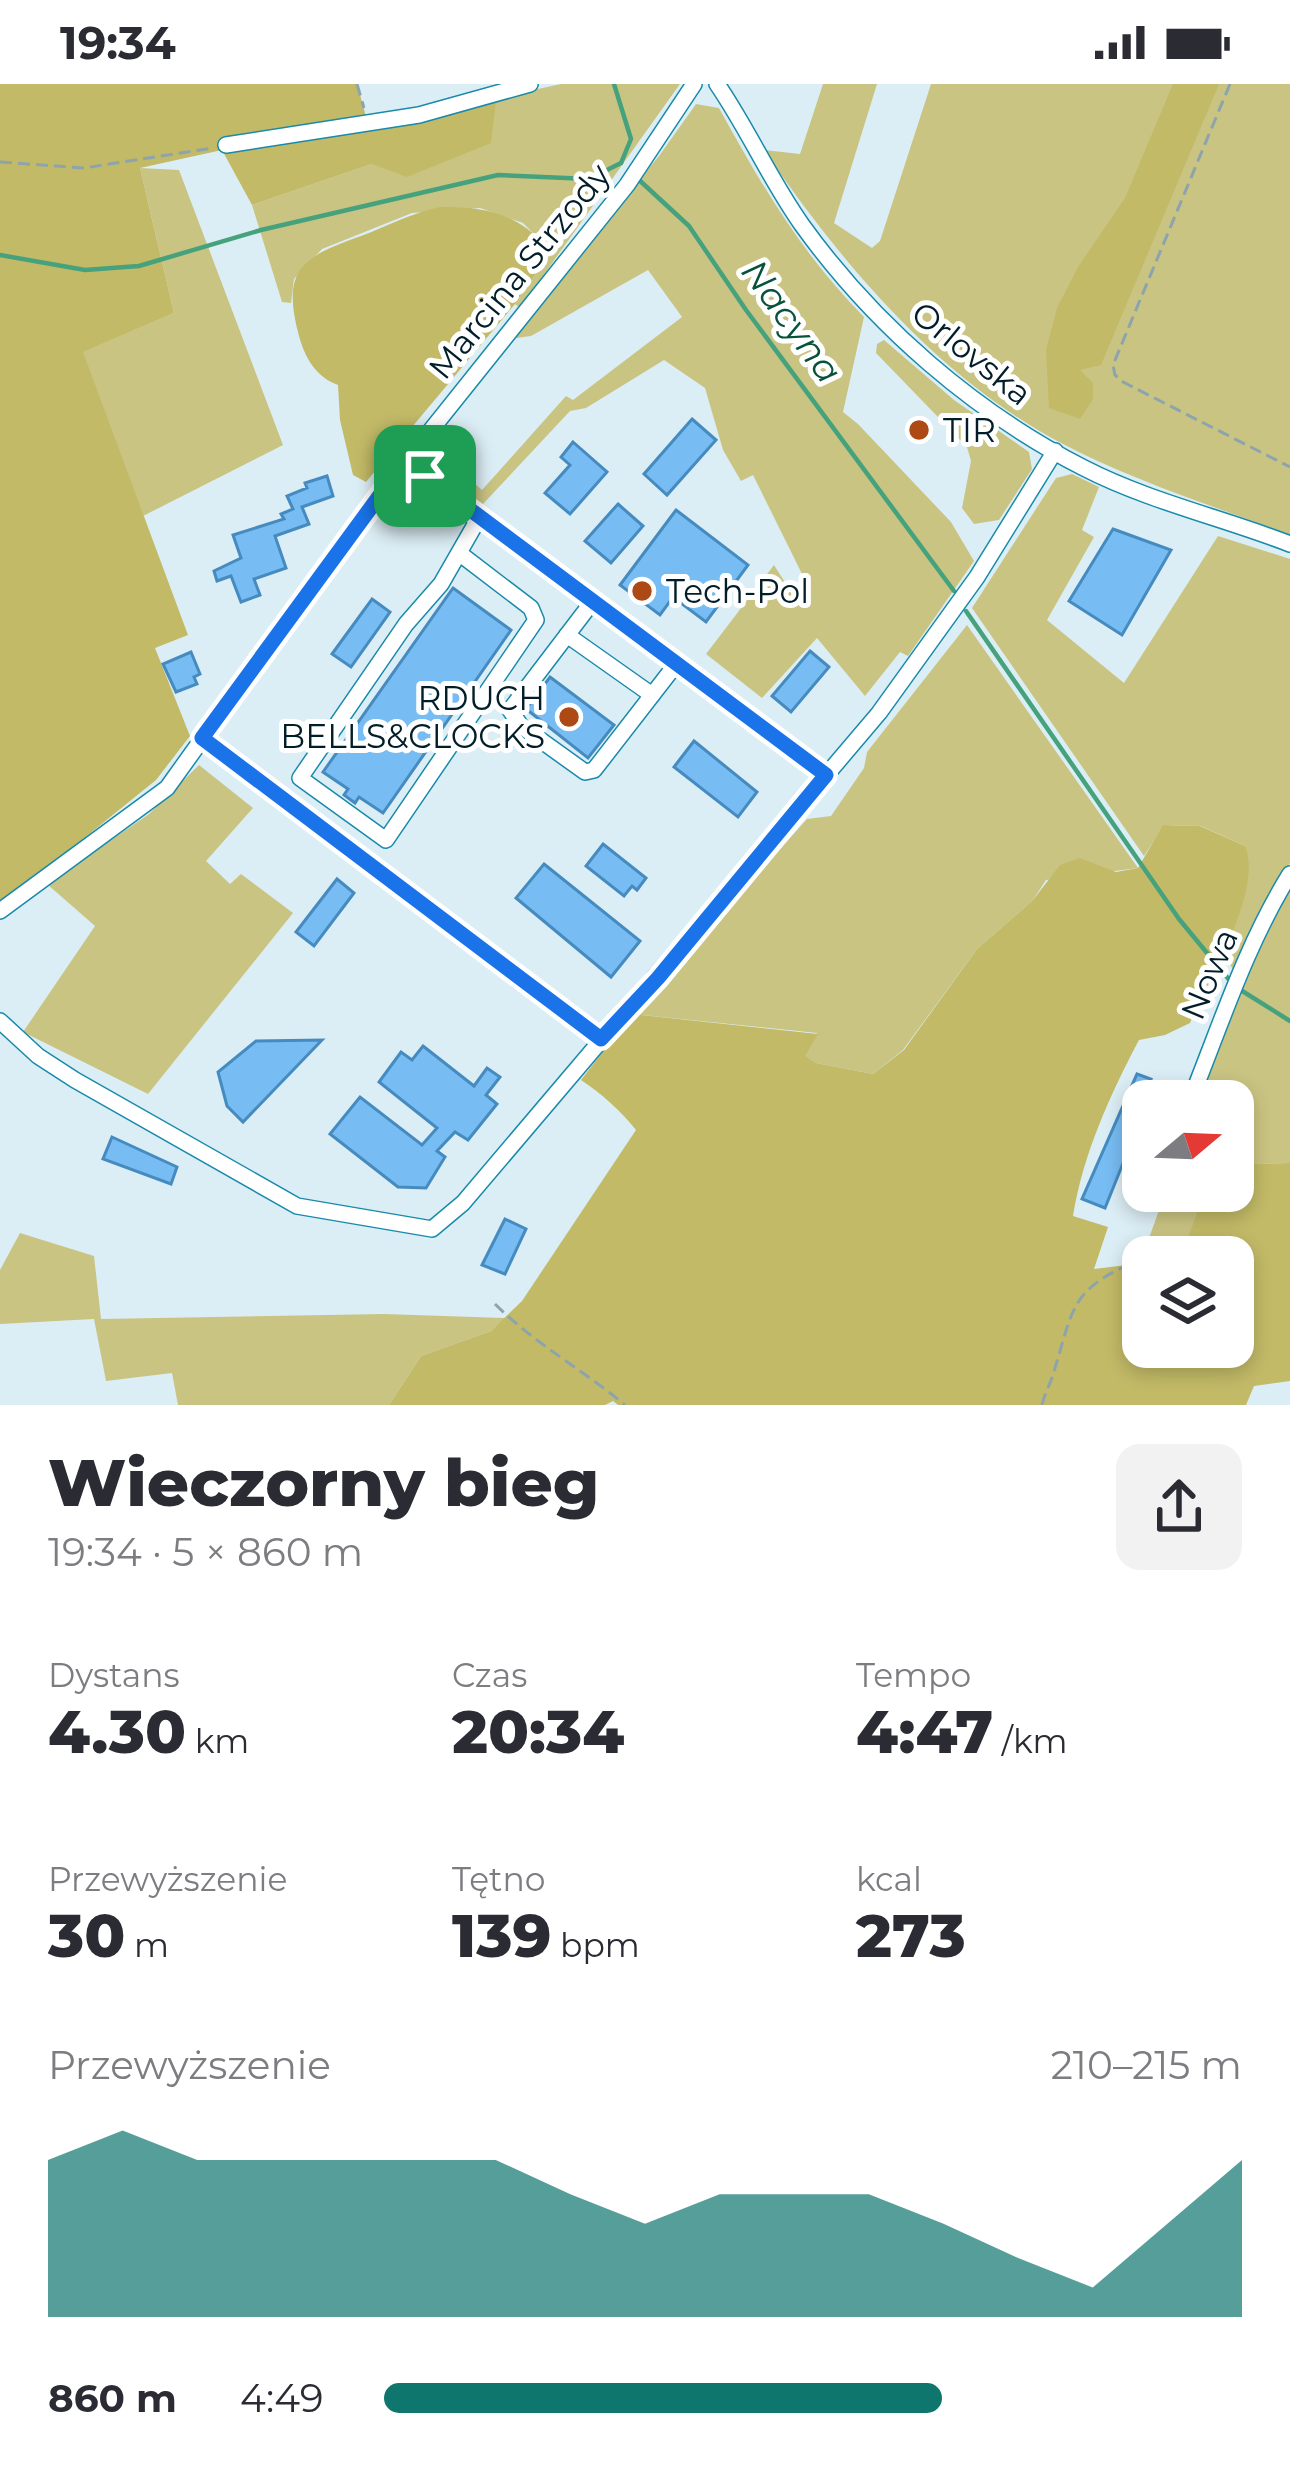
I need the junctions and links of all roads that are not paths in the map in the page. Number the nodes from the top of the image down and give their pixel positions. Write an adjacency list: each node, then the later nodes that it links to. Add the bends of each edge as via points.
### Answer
1 (530, 84): 4 (street, via 419,115)
2 (694, 84): 6 (street, Marcina Strzody, via 627,185)
3 (718, 84): 5 (street, Orlovska, via 784,198 859,295 949,380)
4 (226, 145)
5 (1055, 451): 8 (street, Orlovska, via 1147,495); 15 (street, via 965,594)
6 (405, 461): 7 (street); 14 (street, Marcina Strzody)
7 (480, 516): 9 (street); 10 (street)
8 (1290, 544)
9 (459, 553): 9 (street, via 301,778 386,840 536,620)
10 (593, 601): 11 (street); 12 (street)
11 (567, 635): 13 (street); 13 (street, via 511,710 585,772)
12 (676, 663): 13 (street); 15 (street)
13 (652, 695)
14 (202, 738): 17 (street, Marcina Strzody, via 167,788); 19 (street)
15 (826, 775): 19 (street)
16 (1290, 874): 20 (street, Nowa)
17 (0, 911)
18 (0, 1021): 19 (street, via 75,1081 297,1206 432,1229)
19 (601, 1039)
20 (1198, 1080)

